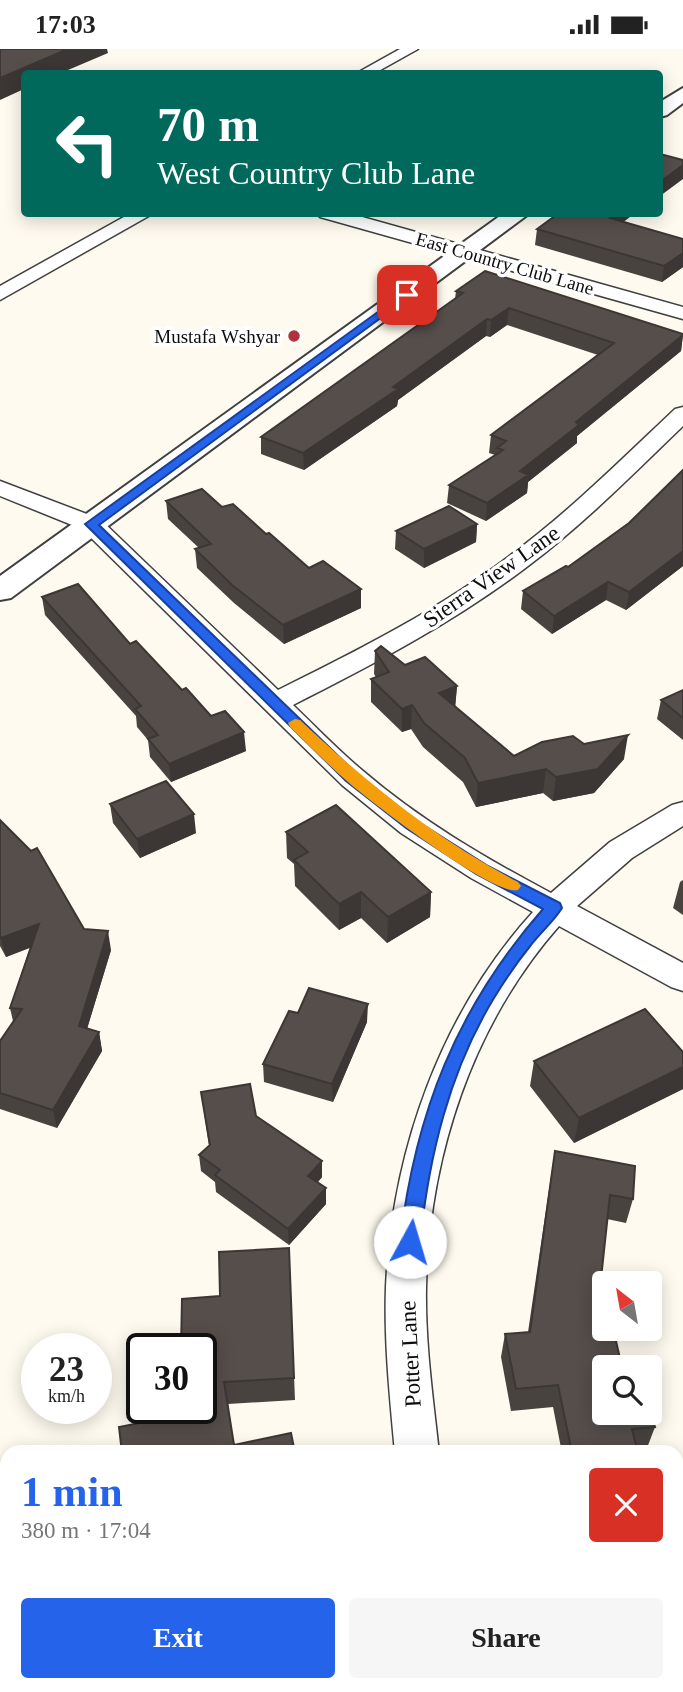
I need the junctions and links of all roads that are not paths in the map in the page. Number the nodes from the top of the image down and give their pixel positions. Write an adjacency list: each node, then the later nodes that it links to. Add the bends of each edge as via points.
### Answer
1 (411, 49): 2 (street)
2 (371, 70)
3 (683, 95): 4 (street)
4 (663, 109)
5 (138, 217): 9 (street)
6 (341, 217): 8 (street, East Country Club Lane)
7 (514, 217): 8 (street)
8 (467, 251): 10 (street, East Country Club Lane); 13 (street)
9 (0, 294)
10 (683, 313)
11 (683, 414): 15 (street, Sierra View Lane, via 585,506 497,577 358,662)
12 (0, 488): 13 (street)
13 (91, 524): 14 (street); 15 (street)
14 (0, 590)
15 (274, 703): 17 (street, via 352,778 412,825 482,870)
16 (683, 812): 17 (street, Potter Lane, via 602,864)
17 (554, 908): 18 (street); 19 (street, Potter Lane, via 488,993 457,1051 433,1116 416,1188 407,1269 407,1357)
18 (683, 978)
19 (416, 1445)

